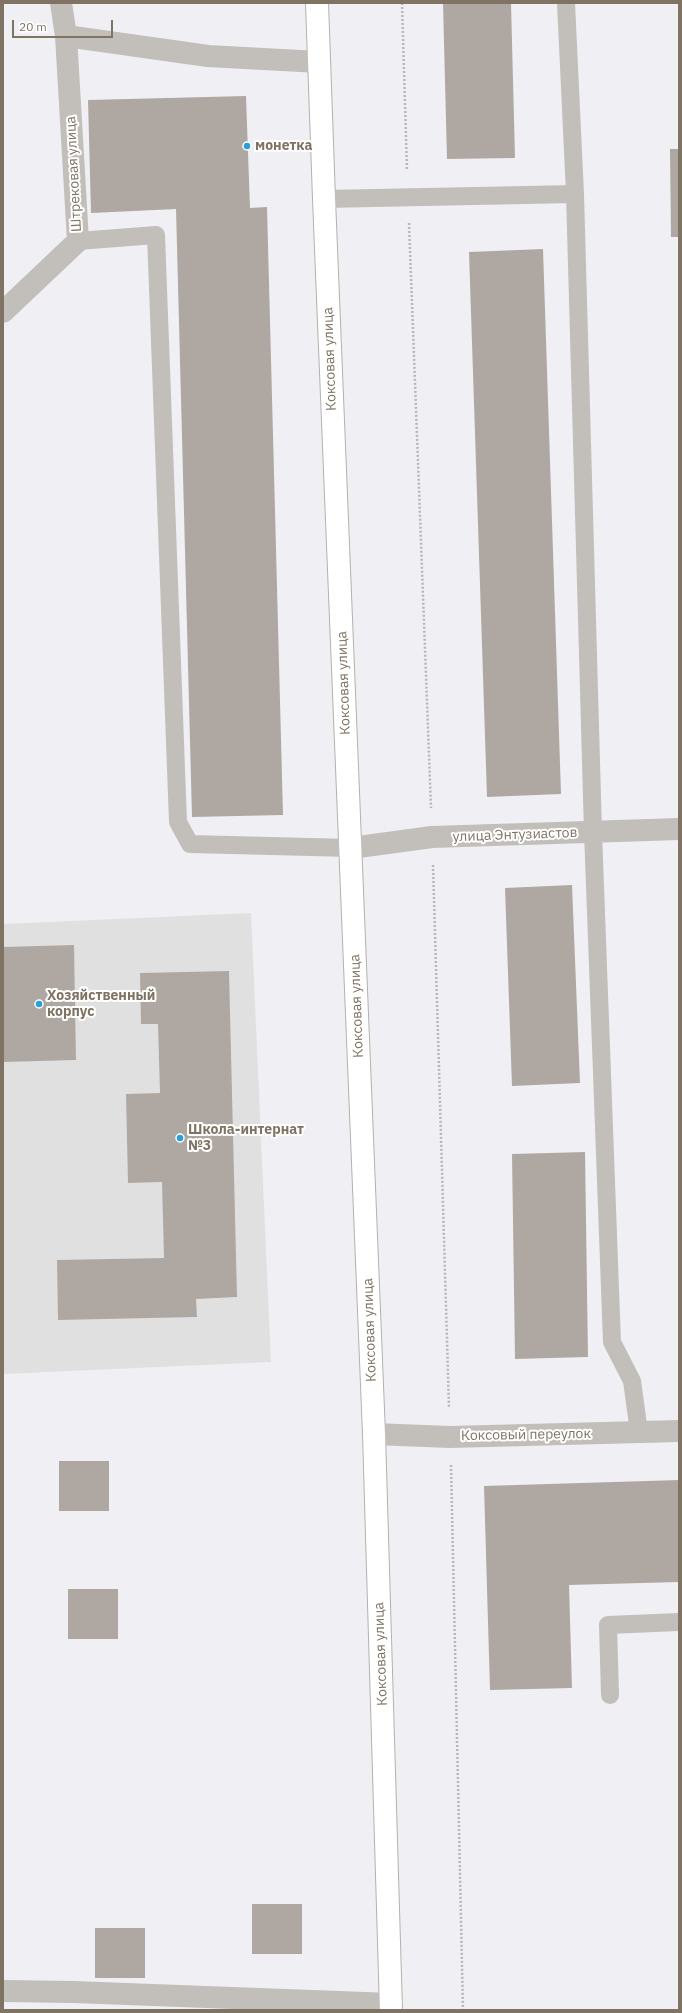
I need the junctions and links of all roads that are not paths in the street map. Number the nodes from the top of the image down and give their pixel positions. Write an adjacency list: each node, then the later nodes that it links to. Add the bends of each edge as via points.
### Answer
1 (61, 3): 4 (street, Штрековая улица)
2 (318, 3): 5 (main road, Коксовая улица)
3 (566, 3): 6 (lane)
4 (66, 36): 5 (street, via 208,56); 8 (street, Штрековая улица)
5 (319, 62): 7 (main road, Коксовая улица)
6 (575, 194): 7 (lane); 11 (lane)
7 (324, 199): 12 (main road, Коксовая улица)
8 (78, 241): 9 (street, Штрековая улица); 12 (lane, via 156,235 178,822 190,844)
9 (3, 312)
10 (679, 829): 11 (street, улица Энтузиастов)
11 (593, 832): 12 (street, улица Энтузиастов, via 432,837); 14 (lane, via 612,1342 632,1382)
12 (351, 848): 15 (main road, Коксовая улица)
13 (679, 1431): 14 (street, Коксовый переулок)
14 (639, 1432): 15 (street, Коксовый переулок, via 450,1437)
15 (374, 1434): 19 (main road, Коксовая улица)
16 (679, 1622): 17 (lane, via 608,1625)
17 (610, 1695)
18 (3, 1991): 19 (street)
19 (391, 2007)

